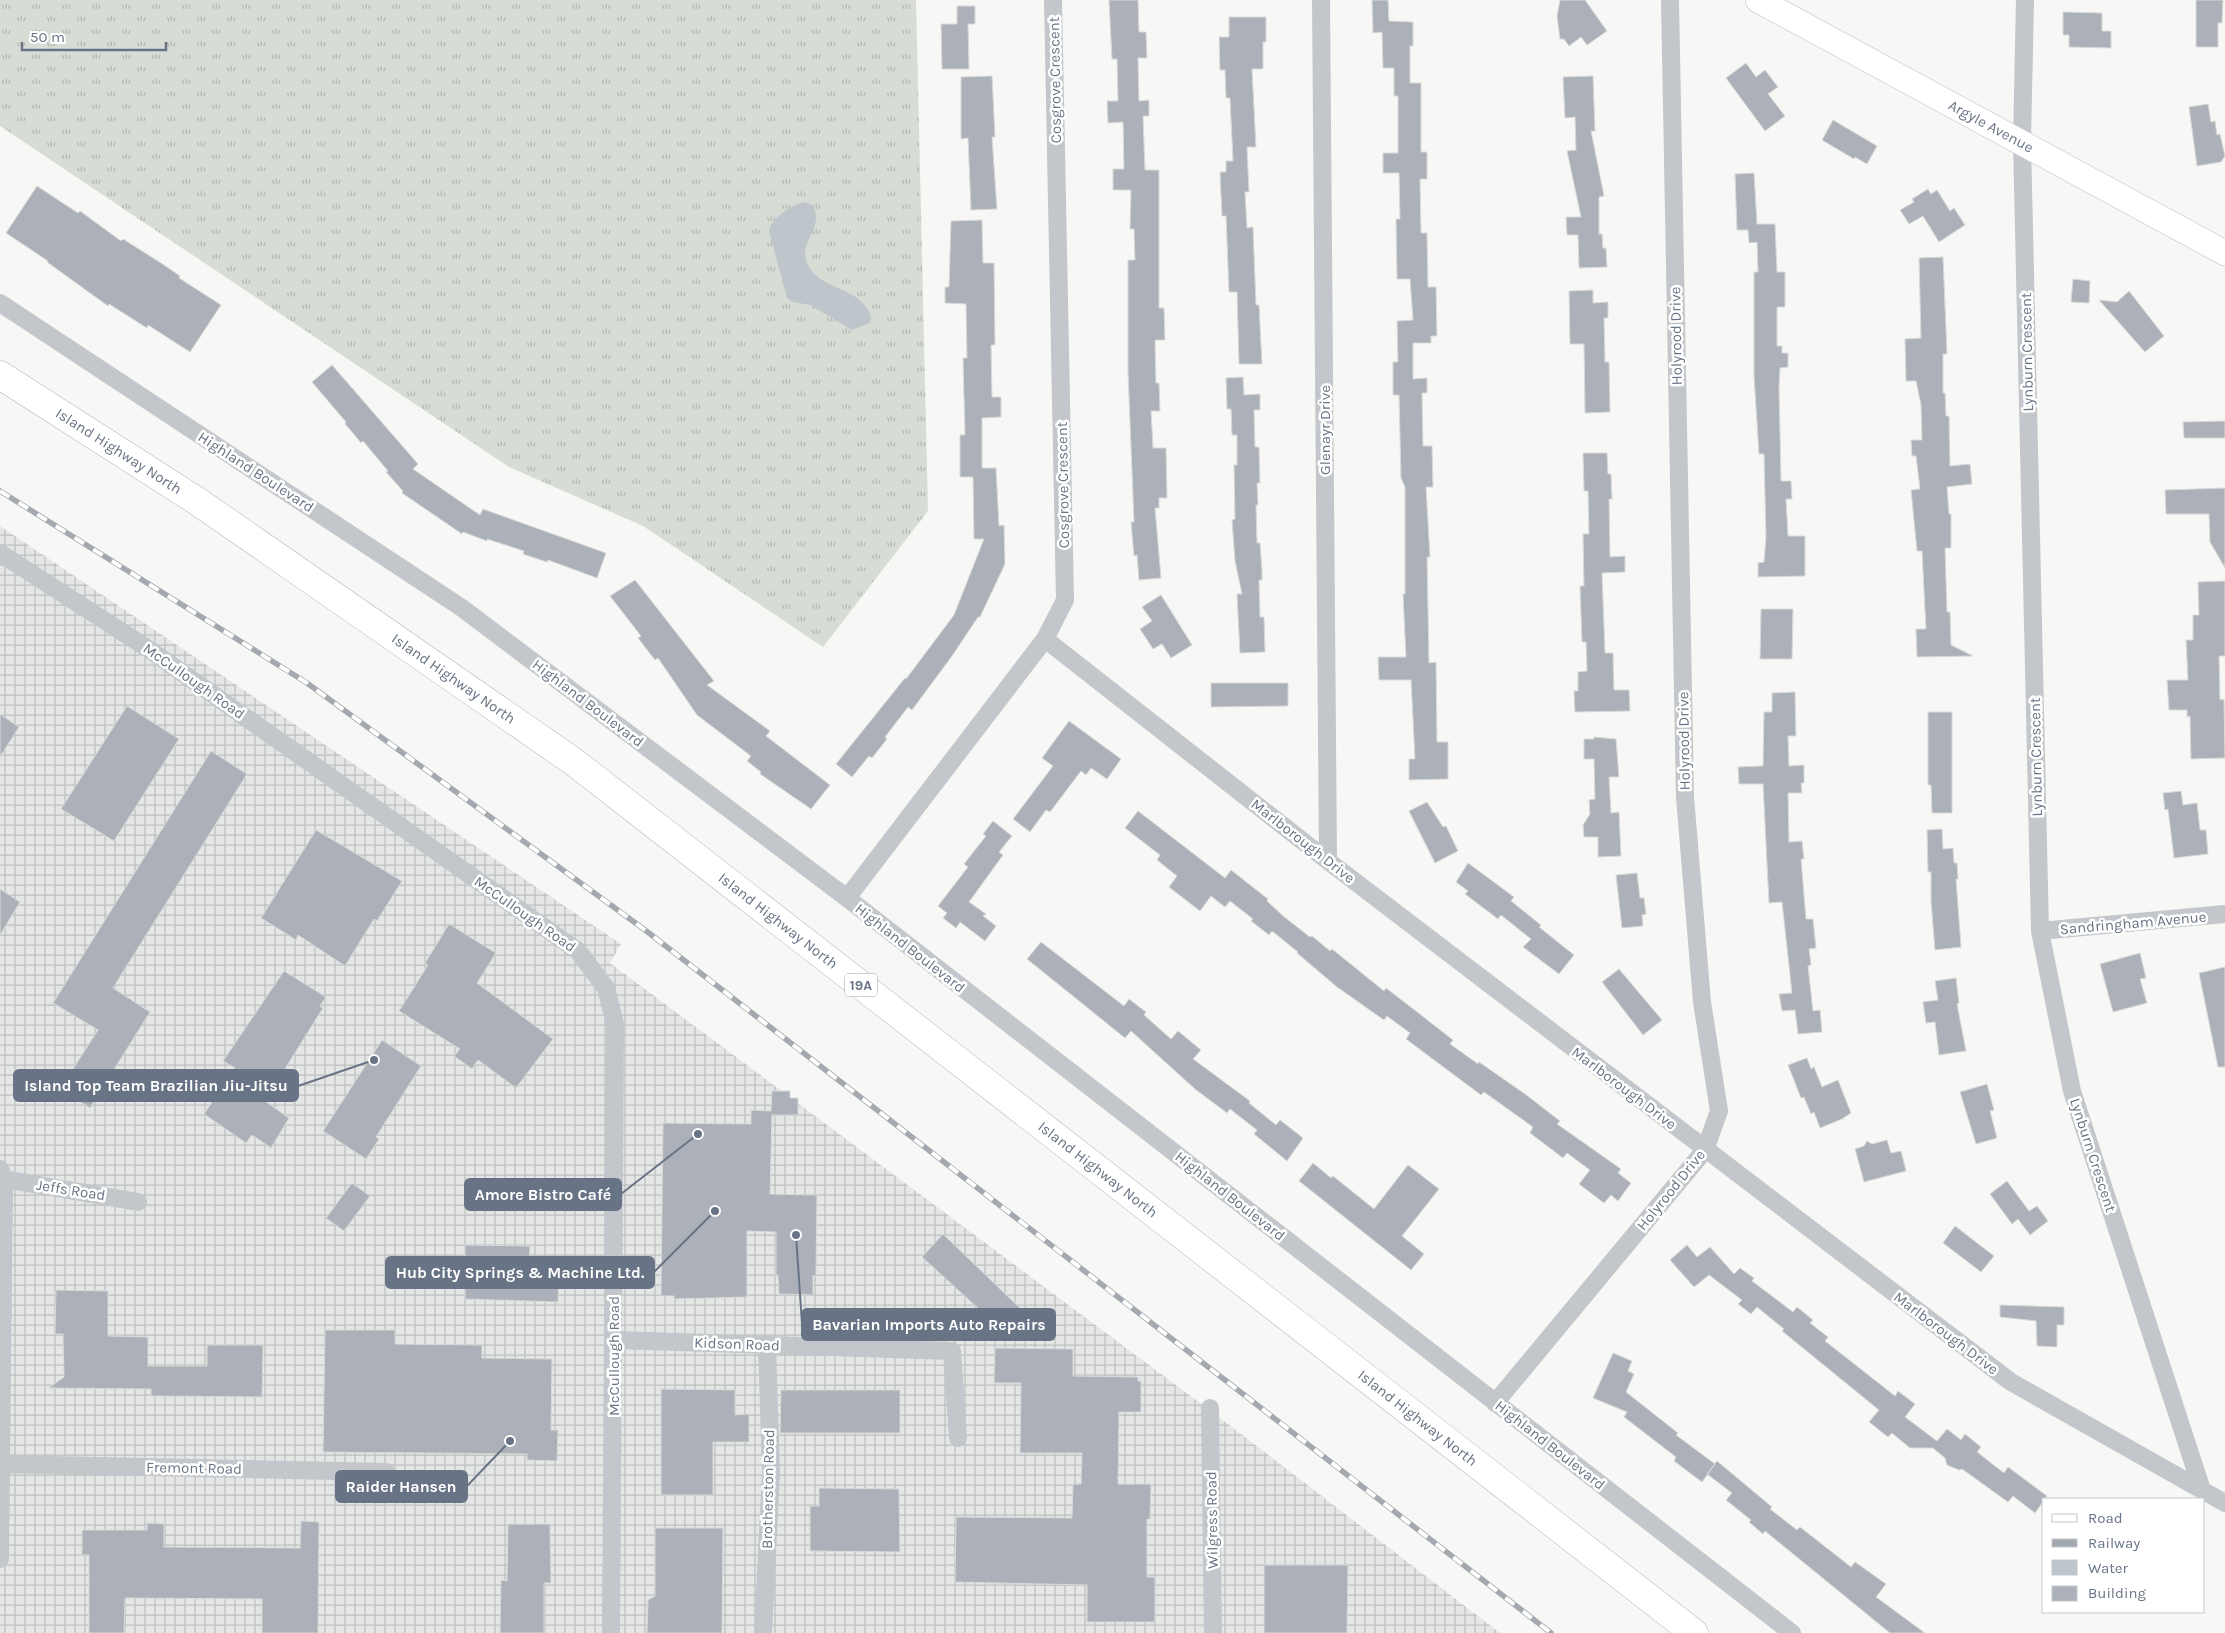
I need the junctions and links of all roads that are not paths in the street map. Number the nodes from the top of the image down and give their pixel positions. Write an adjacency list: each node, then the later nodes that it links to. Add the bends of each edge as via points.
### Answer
1 (1053, 0): 11 (street, Cosgrove Crescent, via 1065,600)
2 (1322, 0): 12 (street, Glenayr Drive)
3 (1670, 0): 16 (street, Holyrood Drive, via 1685,797 1702,1002 1719,1111)
4 (1758, 0): 6 (street, Argyle Avenue)
5 (2025, 0): 6 (street, Lynburn Crescent)
6 (2022, 142): 7 (street, Argyle Avenue); 15 (street, Lynburn Crescent)
7 (2225, 253)
8 (0, 303): 13 (street, Highland Boulevard, via 462,608)
9 (0, 375): 33 (main road, Island Highway North / 19A, via 197,501 574,762)
10 (0, 553): 19 (street, McCullough Road, via 146,648 578,952 606,988 615,1024)
11 (1045, 639): 12 (street, Marlborough Drive); 13 (street, Cosgrove Crescent)
12 (1328, 861): 16 (street, Marlborough Drive)
13 (847, 898): 21 (street, Highland Boulevard)
14 (2225, 914): 15 (street, Sandringham Avenue)
15 (2040, 931): 26 (street, Lynburn Crescent, via 2072,1090)
16 (1705, 1150): 21 (street, Holyrood Drive); 26 (street, Marlborough Drive, via 2011,1382)
17 (2, 1174): 18 (street, Jeffs Road); 24 (street)
18 (138, 1202)
19 (615, 1340): 20 (street, Kidson Road); 30 (street, McCullough Road)
20 (767, 1345): 23 (street, Kidson Road, via 952,1350); 31 (street, Brotherston Road, via 771,1473)
21 (1495, 1403): 34 (street, Highland Boulevard)
22 (1210, 1408): 32 (street, Wilgress Road)
23 (958, 1438)
24 (2, 1464): 25 (street, Fremont Road); 28 (street)
25 (386, 1472)
26 (2202, 1490): 27 (street, Marlborough Drive)
27 (2225, 1503)
28 (0, 1520): 29 (street)
29 (0, 1559)
30 (611, 1633)
31 (763, 1633)
32 (1213, 1633)
33 (1694, 1633)
34 (1792, 1633)

